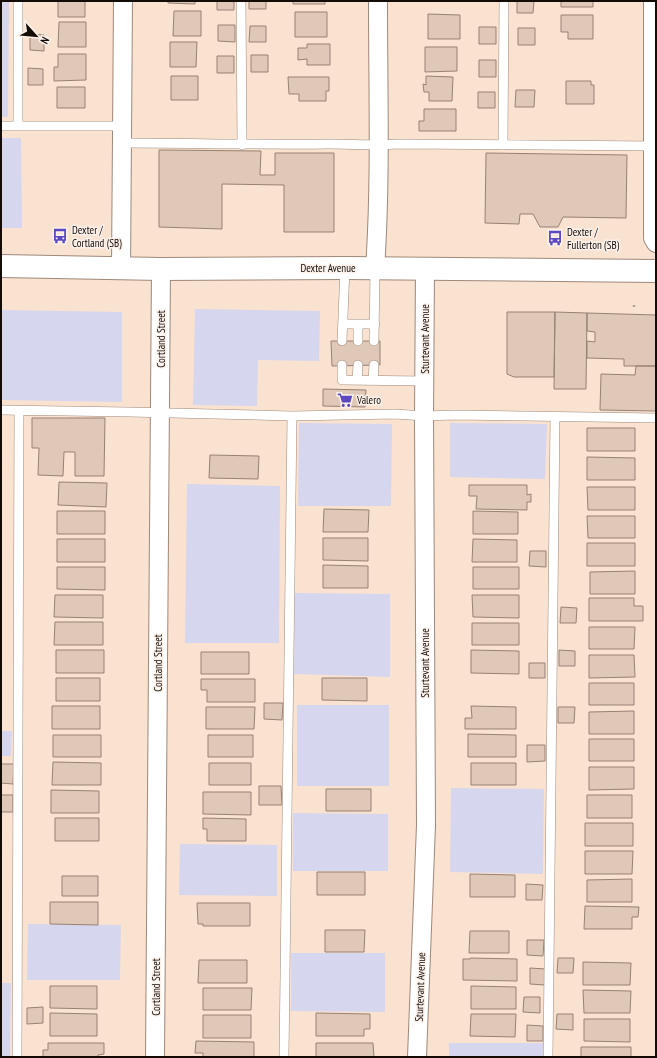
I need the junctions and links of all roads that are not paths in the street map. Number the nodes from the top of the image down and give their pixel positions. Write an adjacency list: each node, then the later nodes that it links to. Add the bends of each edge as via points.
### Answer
1 (18, 1): 8 (lane)
2 (123, 1): 9 (street)
3 (242, 1): 10 (lane)
4 (378, 1): 12 (street)
5 (504, 1): 11 (lane)
6 (653, 1): 13 (street)
7 (1, 126): 8 (lane)
8 (18, 126): 9 (lane)
9 (123, 134): 10 (lane); 18 (street)
10 (242, 145): 12 (lane)
11 (503, 145): 12 (lane); 13 (lane)
12 (378, 146): 17 (street)
13 (655, 155): 14 (street, via 653,238)
14 (656, 243)
15 (1, 266): 18 (street, Dexter Avenue)
16 (345, 268): 17 (street, Dexter Avenue); 20 (street, Dexter Avenue); 22 (lane)
17 (375, 268): 19 (street, Dexter Avenue); 24 (lane)
18 (121, 269): 20 (street, Dexter Avenue)
19 (426, 269): 21 (street, Dexter Avenue); 33 (street, Sturtevant Avenue)
20 (161, 270): 36 (street, Cortland Street)
21 (656, 271)
22 (343, 324): 23 (lane); 25 (lane)
23 (358, 324): 24 (lane); 26 (lane)
24 (375, 324): 27 (lane)
25 (342, 341)
26 (358, 341)
27 (374, 341)
28 (374, 365): 32 (lane)
29 (342, 366): 31 (lane, via 342,380)
30 (358, 366): 31 (lane)
31 (357, 380): 32 (lane)
32 (373, 380): 33 (lane)
33 (425, 381): 38 (street, Sturtevant Avenue)
34 (1, 410): 35 (lane)
35 (19, 411): 36 (lane); 41 (lane)
36 (160, 412): 37 (lane); 42 (street, Cortland Street)
37 (292, 416): 38 (lane); 43 (lane)
38 (424, 416): 39 (lane); 44 (street, Sturtevant Avenue, via 426,825)
39 (554, 417): 40 (lane); 45 (lane)
40 (656, 418)
41 (17, 1057)
42 (155, 1057)
43 (284, 1057)
44 (417, 1057)
45 (548, 1057)

